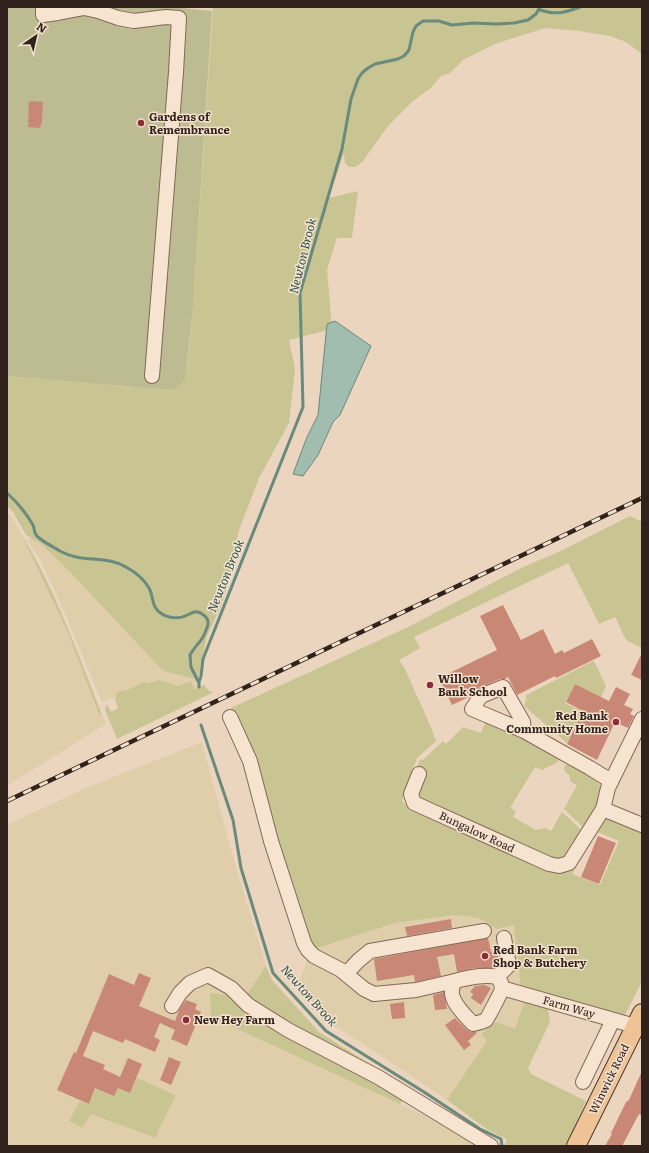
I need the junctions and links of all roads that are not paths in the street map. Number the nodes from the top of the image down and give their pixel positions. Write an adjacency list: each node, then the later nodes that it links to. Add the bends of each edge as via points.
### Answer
1 (43, 7): 2 (street, via 43,15 84,8 134,21 179,18)
2 (152, 376)
3 (230, 717): 12 (street, Farm Way, via 250,761 271,841 304,943 314,956)
4 (642, 720): 7 (street)
5 (524, 731): 7 (street)
6 (419, 774): 8 (street, Bungalow Road, via 411,794 414,803 549,864 559,866 569,863)
7 (610, 781): 8 (street)
8 (603, 809): 9 (street)
9 (642, 825)
10 (484, 931): 12 (street, via 370,950)
11 (504, 938): 14 (street, via 509,965)
12 (346, 974): 13 (street, Farm Way, via 374,994 416,990)
13 (455, 981): 14 (street, Farm Way, via 492,975); 14 (street, via 452,998 473,1024 487,1019 501,994)
14 (500, 983): 17 (street, Farm Way)
15 (172, 1006): 20 (street, via 190,983 208,975 231,988 248,1005 288,1030 378,1077)
16 (639, 1019): 17 (street, Farm Way); 19 (main road, Winwick Road)
17 (613, 1020): 18 (street)
18 (582, 1082)
19 (578, 1145)
20 (491, 1146)

